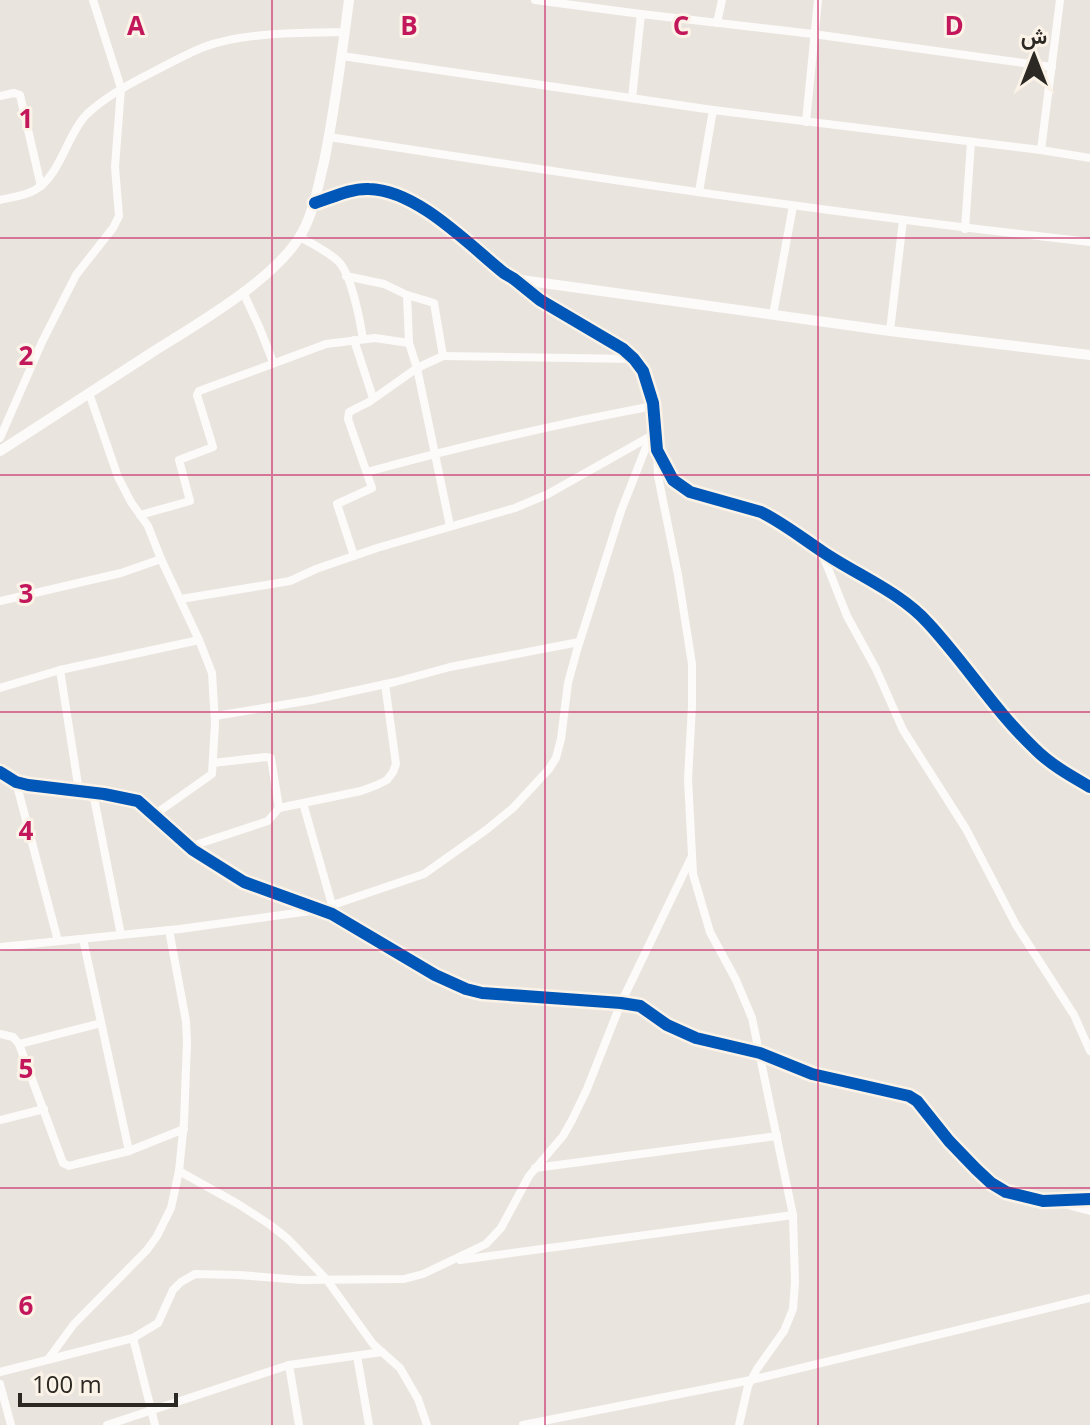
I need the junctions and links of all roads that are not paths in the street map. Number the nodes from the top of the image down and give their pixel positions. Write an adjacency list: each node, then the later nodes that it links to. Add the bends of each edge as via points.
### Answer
1 (93, 0): 13 (street)
2 (349, 0): 9 (street)
3 (535, 0): 7 (street)
4 (722, 0): 8 (street)
5 (818, 0): 10 (street)
6 (1060, 0): 12 (street)
7 (641, 14): 8 (street); 15 (street)
8 (717, 23): 10 (street)
9 (345, 32): 11 (street); 13 (street, via 219,43)
10 (813, 34): 12 (street); 17 (street)
11 (342, 56): 15 (street); 18 (street)
12 (1052, 67): 20 (street)
13 (121, 88): 22 (street, via 85,116); 48 (street, via 115,156 118,221 76,275)
14 (0, 96): 22 (street, via 20,95)
15 (632, 98): 16 (street)
16 (713, 110): 17 (street); 23 (street)
17 (806, 122): 19 (street)
18 (329, 137): 23 (street); 25 (street)
19 (971, 142): 20 (street); 28 (street)
20 (1041, 150): 21 (street)
21 (1090, 158)
22 (41, 186): 24 (street)
23 (699, 192): 26 (street)
24 (0, 200)
25 (315, 203): 29 (street); 32 (street, via 358,189 389,192 439,220)
26 (793, 206): 27 (street); 35 (street)
27 (903, 220): 28 (street); 36 (street)
28 (965, 229): 30 (street)
29 (300, 237): 31 (street, via 339,262); 33 (street)
30 (1090, 242)
31 (346, 276): 34 (street); 37 (street, via 359,315)
32 (514, 279): 35 (street); 41 (street)
33 (243, 292): 42 (street); 44 (street)
34 (407, 295): 38 (street); 40 (street, via 436,305)
35 (773, 315): 36 (street)
36 (890, 331): 39 (street)
37 (358, 340): 38 (street); 42 (street, via 316,346); 45 (street)
38 (409, 343): 43 (street)
39 (1090, 355)
40 (443, 356): 41 (street); 43 (street)
41 (634, 359): 46 (street)
42 (273, 362): 53 (street, via 198,392 213,447 179,460 190,501)
43 (417, 368): 45 (street); 51 (street)
44 (89, 393): 50 (street); 53 (street, via 118,477)
45 (373, 398): 52 (street, via 348,415)
46 (653, 406): 47 (street); 51 (street)
47 (653, 435): 49 (street); 54 (street, via 532,501); 61 (street, via 621,511)
48 (0, 438)
49 (657, 450): 55 (street, via 681,487 761,512); 76 (street, via 692,664)
50 (0, 451)
51 (435, 453): 52 (street); 54 (street)
52 (367, 472): 56 (street, via 372,489 337,504)
53 (140, 515): 57 (street)
54 (450, 526): 56 (street)
55 (821, 551): 69 (street, via 921,616 1033,747); 88 (street, via 903,730 966,829)
56 (354, 556): 58 (street, via 278,584)
57 (161, 559): 58 (street); 59 (street)
58 (181, 599): 60 (street)
59 (0, 601)
60 (199, 640): 62 (street); 65 (street, via 212,673)
61 (579, 642): 63 (street); 77 (street, via 556,758 513,808 424,874)
62 (60, 670): 64 (street); 70 (street)
63 (385, 684): 65 (street); 72 (street, via 393,772 369,788)
64 (0, 688)
65 (215, 716): 66 (street)
66 (213, 763): 73 (street, via 271,758); 74 (street, via 211,776)
67 (0, 772): 68 (street)
68 (16, 782): 70 (street); 82 (street)
69 (1090, 787)
70 (79, 791): 71 (street)
71 (93, 793): 74 (street, via 138,801); 80 (street)
72 (303, 803): 73 (street); 77 (street)
73 (279, 808): 75 (street, via 268,821)
74 (154, 815): 75 (street)
75 (189, 847): 78 (street, via 244,882)
76 (692, 855): 84 (street); 89 (street, via 710,932 750,1009)
77 (332, 905): 78 (street)
78 (318, 910): 79 (street); 84 (street, via 466,989)
79 (169, 930): 80 (street); 92 (street, via 186,1021)
80 (121, 935): 81 (street)
81 (83, 939): 82 (street); 85 (street)
82 (58, 941): 83 (street)
83 (0, 947)
84 (621, 1003): 89 (street, via 640,1006 678,1032); 95 (street, via 572,1120)
85 (101, 1023): 87 (street); 94 (street)
86 (0, 1034): 87 (street)
87 (19, 1044): 90 (street)
88 (1090, 1051)
89 (760, 1053): 93 (street); 98 (street, via 812,1074 909,1096 991,1183 1018,1196)
90 (44, 1109): 91 (street); 94 (street, via 63,1163 69,1166)
91 (0, 1120)
92 (184, 1129): 94 (street); 96 (street)
93 (777, 1136): 95 (street); 100 (street)
94 (129, 1151)
95 (535, 1168): 101 (street, via 493,1238)
96 (179, 1171): 102 (street, via 269,1224); 107 (street, via 171,1208 157,1236 74,1324)
97 (1090, 1199): 98 (street)
98 (1056, 1202): 99 (street)
99 (1090, 1211)
100 (793, 1215): 101 (street); 110 (street, via 793,1309)
101 (454, 1261): 102 (street, via 404,1279)
102 (327, 1280): 104 (street, via 195,1274 173,1290 158,1323); 105 (street)
103 (1090, 1298): 110 (street)
104 (133, 1338): 107 (street); 112 (street)
105 (382, 1352): 106 (street); 118 (street, via 411,1385)
106 (357, 1356): 108 (street); 117 (street)
107 (49, 1359): 109 (street)
108 (289, 1365): 112 (street); 116 (street)
109 (0, 1372)
110 (751, 1380): 119 (street); 120 (street)
111 (0, 1384): 113 (street)
112 (151, 1411): 114 (street); 115 (street)
113 (11, 1425)
114 (107, 1425)
115 (155, 1425)
116 (299, 1425)
117 (369, 1425)
118 (427, 1425)
119 (523, 1425)
120 (739, 1425)

